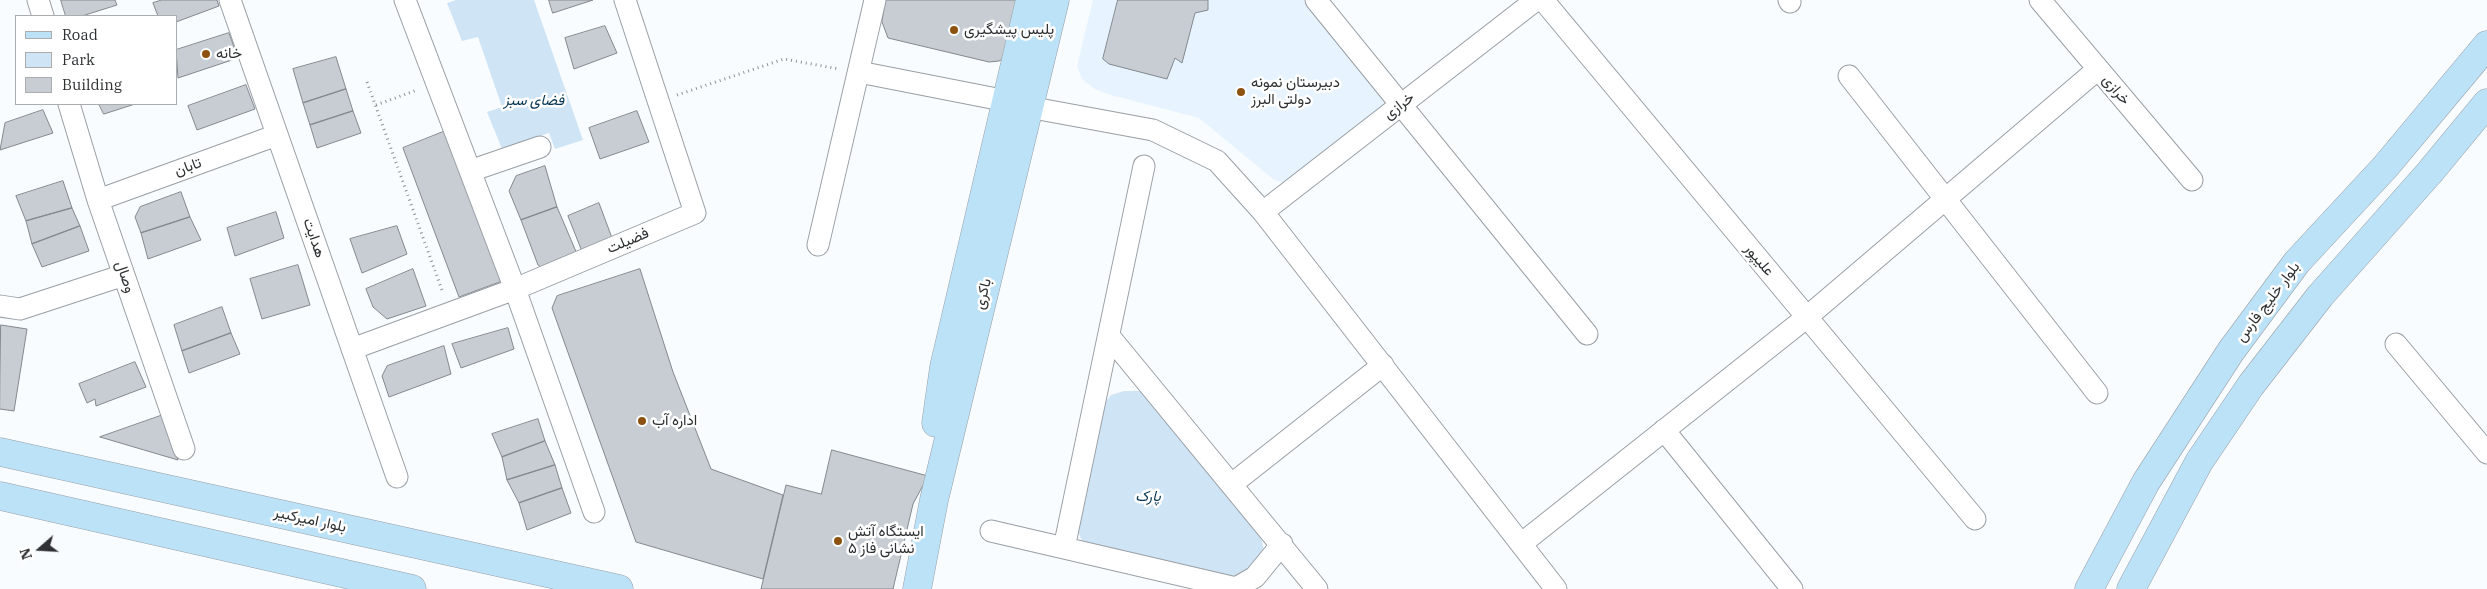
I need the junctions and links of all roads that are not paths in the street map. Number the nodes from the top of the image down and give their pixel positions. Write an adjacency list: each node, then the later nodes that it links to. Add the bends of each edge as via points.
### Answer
1 (38, 0): 12 (street)
2 (230, 0): 21 (street, هدایت)
3 (406, 0): 24 (street)
4 (625, 0): 31 (street, فضیلت, via 694,213)
5 (875, 0): 15 (street)
6 (1030, 0): 18 (street, باکری)
7 (1055, 0): 18 (street, باکری)
8 (1316, 0): 19 (street)
9 (1536, 0): 19 (street, خرازی)
10 (1543, 0): 33 (street, علیپور)
11 (2040, 0): 14 (street, خرازی)
12 (43, 15)
13 (2487, 45): 61 (street, بلوار خلیج فارس, via 2386,166 2297,262 2231,351 2146,482)
14 (2098, 69): 25 (street, خرازی); 26 (street)
15 (859, 72): 18 (street); 29 (street)
16 (1849, 76): 26 (street)
17 (2487, 103): 62 (street, via 2320,296 2251,385 2199,462)
18 (1018, 104): 28 (street, via 1153,130 1216,161); 56 (street, باکری, via 944,367 928,476 914,503); 57 (street, باکری)
19 (1401, 104): 28 (street, خرازی); 34 (street)
20 (69, 105): 27 (street, وصال)
21 (277, 135): 27 (street, تابان); 37 (street, هدایت)
22 (540, 148): 24 (street)
23 (1144, 166): 35 (street)
24 (470, 170): 31 (street)
25 (2192, 180)
26 (1945, 199): 33 (street); 39 (street)
27 (98, 200): 30 (street, وصال)
28 (1263, 212): 38 (street)
29 (818, 246)
30 (124, 275): 32 (street, via 20,309); 41 (street, وصال)
31 (515, 289): 37 (street, فضیلت); 47 (street)
32 (0, 306)
33 (1807, 317): 40 (street); 48 (street, علیپور)
34 (1587, 334)
35 (1109, 336): 45 (street); 52 (street)
36 (2396, 344): 43 (street)
37 (352, 349): 44 (street, هدایت)
38 (1383, 365): 45 (street); 51 (street)
39 (2097, 393)
40 (1664, 430): 51 (street); 60 (street)
41 (184, 449)
42 (0, 452): 55 (street, بلوار امیرکبیر)
43 (2487, 453)
44 (397, 477)
45 (1232, 484): 50 (street)
46 (0, 496): 54 (street)
47 (594, 512)
48 (1976, 519)
49 (991, 531): 52 (street)
50 (1282, 544): 53 (street, via 1255,577); 58 (street)
51 (1521, 544): 59 (street)
52 (1064, 548): 53 (street)
53 (1237, 588)
54 (412, 589)
55 (619, 589)
56 (898, 589)
57 (917, 589)
58 (1317, 589)
59 (1556, 589)
60 (1792, 589)
61 (2088, 589)
62 (2131, 589)

